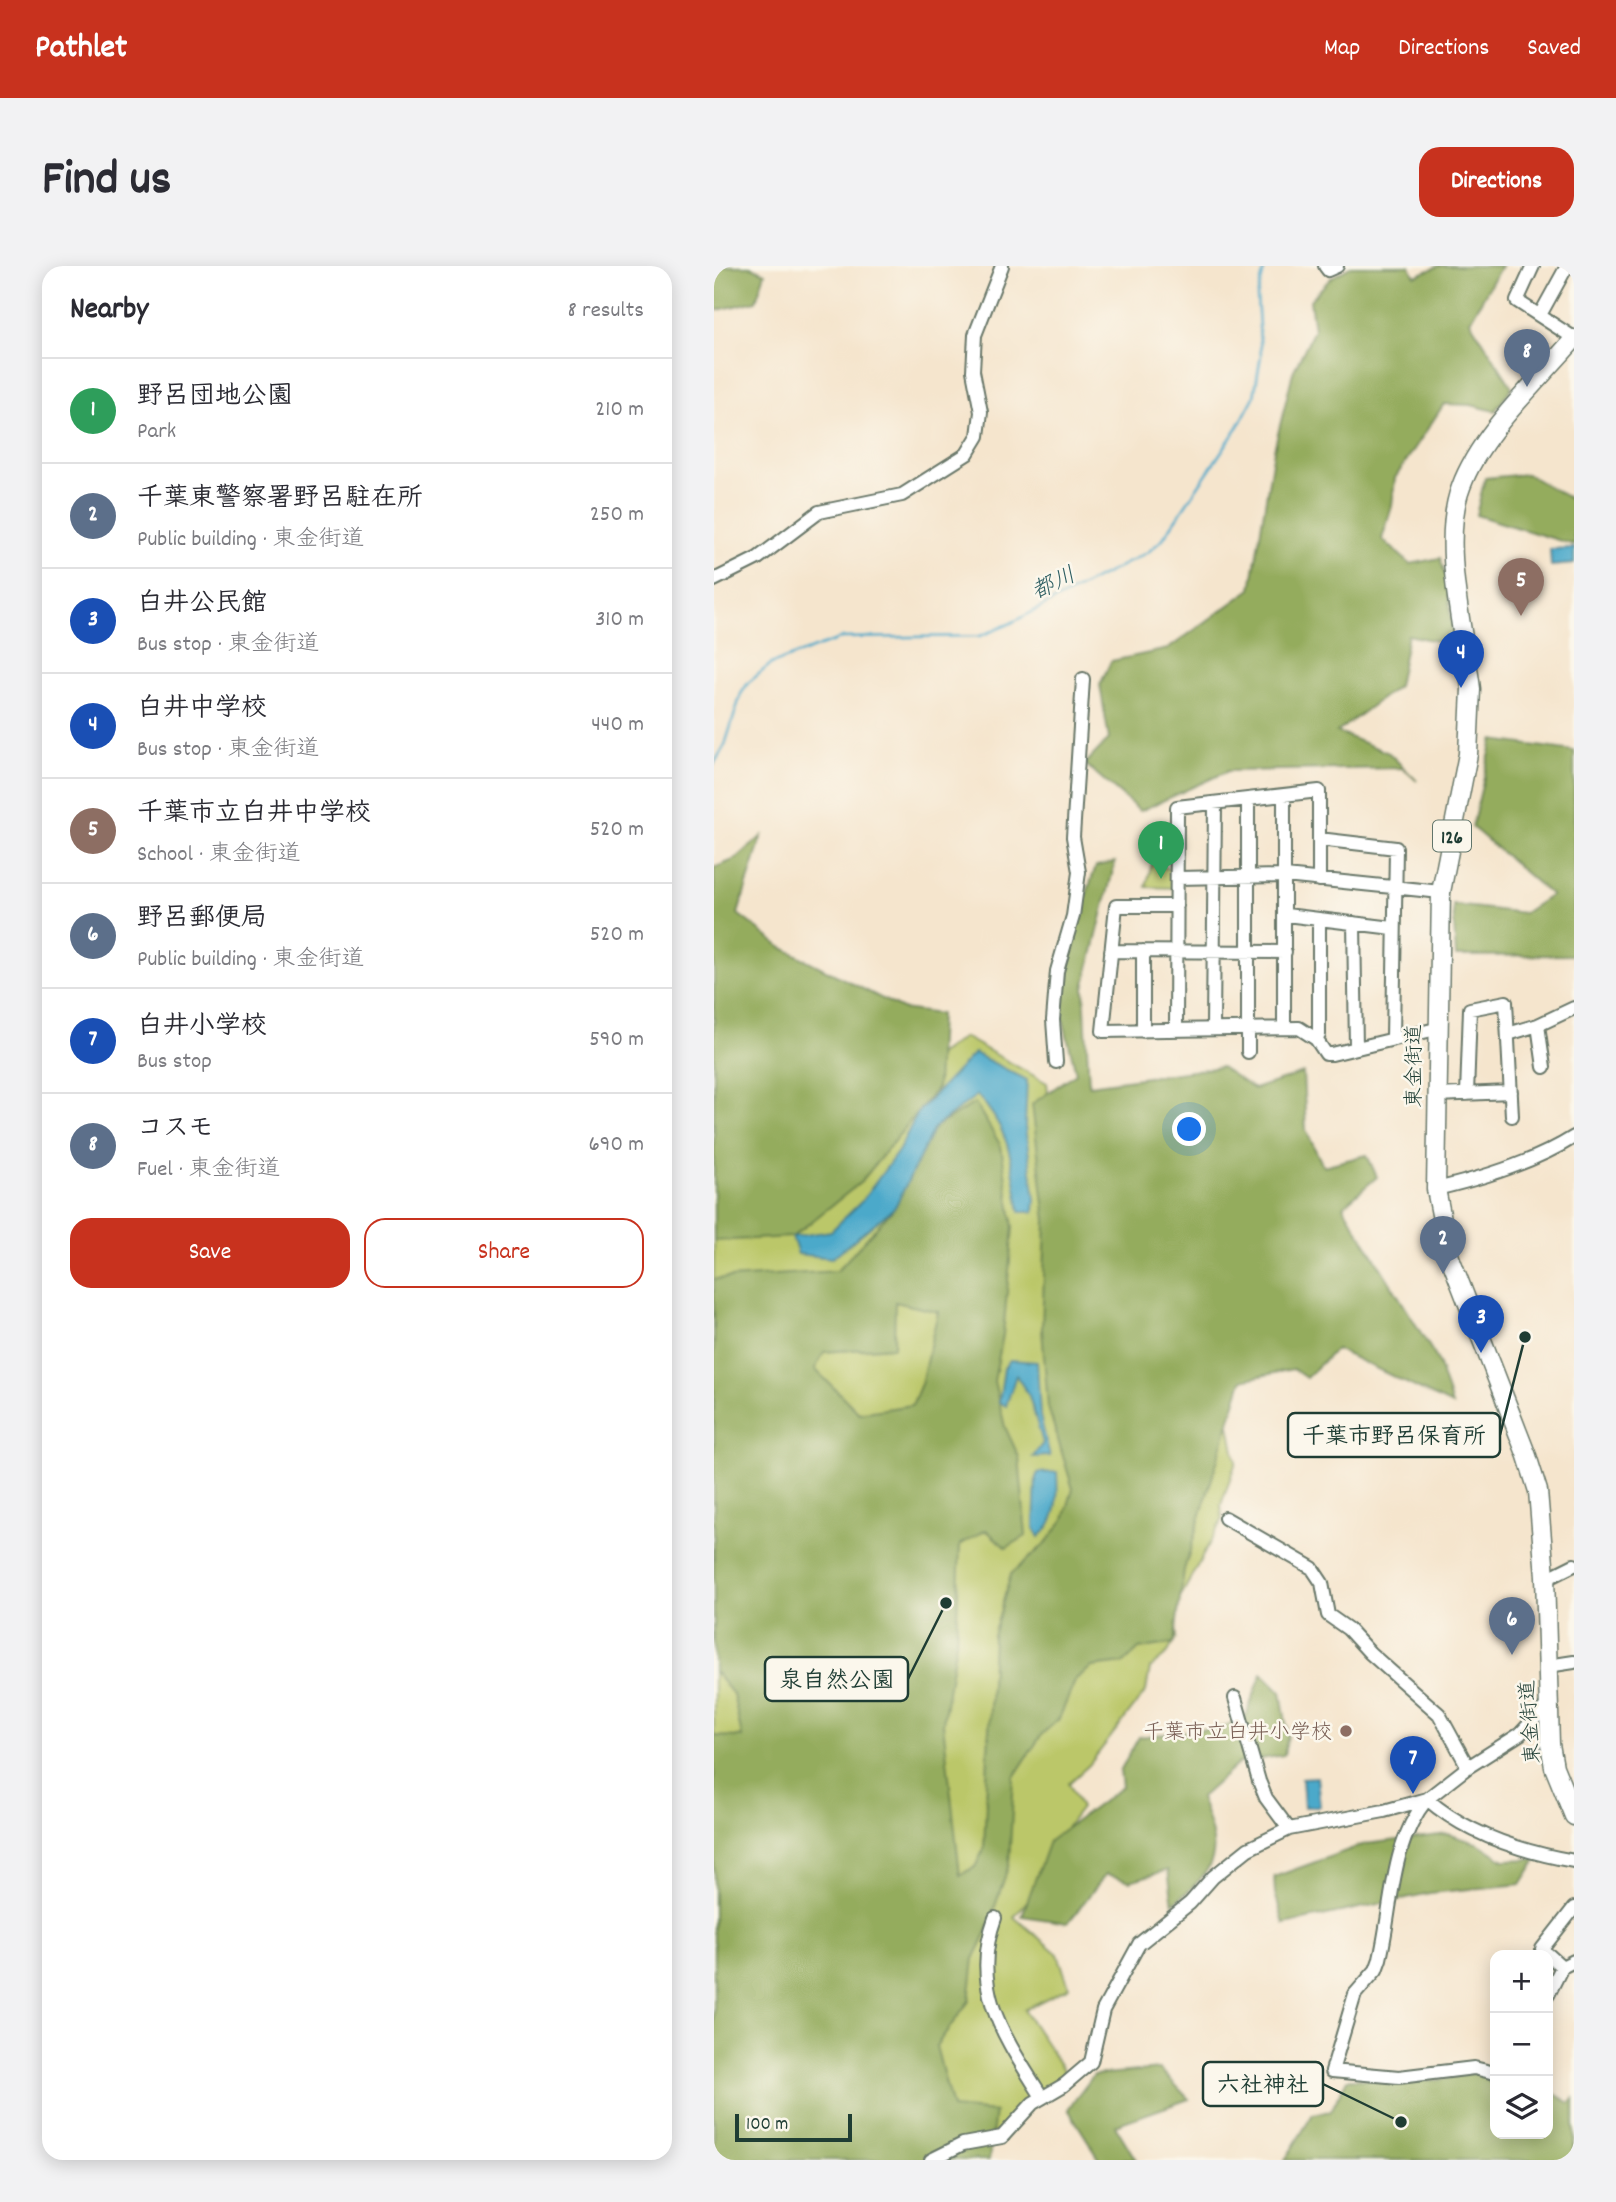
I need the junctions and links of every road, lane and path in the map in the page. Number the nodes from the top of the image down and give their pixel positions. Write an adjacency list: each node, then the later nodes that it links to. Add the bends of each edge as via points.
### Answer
1 (1002, 266): 8 (street, via 975,335 973,371 981,412 978,436 967,454 902,495 819,512 758,558)
2 (1325, 266): 3 (street, via 1328,270)
3 (1337, 266)
4 (1533, 266): 6 (street, via 1517,301)
5 (1567, 266): 6 (street)
6 (1540, 314): 7 (street)
7 (1572, 334): 20 (highway, 東金街道 / 126, via 1484,446 1456,505 1453,556 1471,711 1468,754)
8 (714, 580)
9 (1083, 679): 45 (street, via 1073,837 1079,872 1073,916 1056,971)
10 (1284, 795): 11 (street); 13 (street, via 1319,791); 14 (street)
11 (1248, 799): 12 (street); 16 (street)
12 (1214, 803): 15 (street); 17 (street, via 1177,807)
13 (1319, 839): 18 (street); 19 (street, via 1396,848)
14 (1285, 876): 16 (street); 18 (street); 22 (street)
15 (1214, 877): 16 (street); 17 (street); 29 (street)
16 (1249, 877): 30 (street)
17 (1177, 878): 21 (street)
18 (1319, 880): 19 (street)
19 (1393, 887): 20 (street); 25 (street)
20 (1441, 892): 37 (highway, 東金街道 / 126)
21 (1177, 906): 26 (street, via 1116,906); 28 (street)
22 (1286, 915): 23 (street); 31 (street)
23 (1319, 919): 24 (street); 42 (street)
24 (1354, 923): 25 (street); 43 (street)
25 (1393, 928): 41 (street)
26 (1111, 951): 27 (street); 39 (street, via 1102,1031)
27 (1143, 951): 28 (street); 39 (street)
28 (1177, 951): 29 (street); 38 (street)
29 (1214, 952): 30 (street); 36 (street)
30 (1248, 952): 31 (street); 35 (street)
31 (1285, 952): 34 (street)
32 (1574, 1008): 33 (street)
33 (1538, 1025): 40 (street); 46 (street)
34 (1284, 1027): 35 (street); 42 (street, via 1307,1031)
35 (1248, 1028): 36 (street); 44 (street)
36 (1213, 1029): 38 (street)
37 (1436, 1029): 41 (street); 49 (highway, 東金街道 / 126)
38 (1177, 1030): 39 (street)
39 (1143, 1031)
40 (1508, 1034): 47 (street); 48 (street, via 1506,1002 1470,1009)
41 (1393, 1038): 43 (street)
42 (1316, 1039): 43 (street, via 1326,1054)
43 (1356, 1048)
44 (1248, 1052)
45 (1056, 1062)
46 (1544, 1067)
47 (1511, 1091): 48 (street); 50 (street)
48 (1467, 1094): 49 (street)
49 (1436, 1095): 52 (highway, 東金街道 / 126)
50 (1512, 1116)
51 (1574, 1137): 52 (street, via 1475,1180)
52 (1436, 1189): 55 (highway, 東金街道 / 126, via 1449,1255 1534,1474)
53 (1225, 1518): 60 (street, via 1312,1568 1322,1583 1328,1615 1439,1714)
54 (1574, 1565): 55 (street)
55 (1545, 1576): 57 (highway, 東金街道 / 126)
56 (1574, 1662): 57 (street)
57 (1548, 1666): 59 (highway, 東金街道 / 126)
58 (1235, 1698): 63 (street, via 1266,1798)
59 (1548, 1704): 60 (street, via 1520,1734); 62 (highway, 東金街道 / 126, via 1554,1767)
60 (1468, 1767): 61 (street)
61 (1427, 1799): 63 (street); 64 (street, via 1461,1822 1523,1851); 69 (street, via 1399,1851 1380,1959 1355,1994 1332,2071 1399,2077 1474,2068)
62 (1574, 1816)
63 (1289, 1829): 70 (street, via 1248,1849 1146,1936 1103,2010 1091,2063)
64 (1574, 1861)
65 (1574, 1908): 67 (street, via 1542,1949)
66 (995, 1918): 70 (street, via 986,1951 990,2001 1003,2034)
67 (1568, 1964): 68 (street)
68 (1553, 1987)
69 (1490, 2072)
70 (1042, 2097): 71 (street, via 1002,2137 963,2144)
71 (931, 2160)

